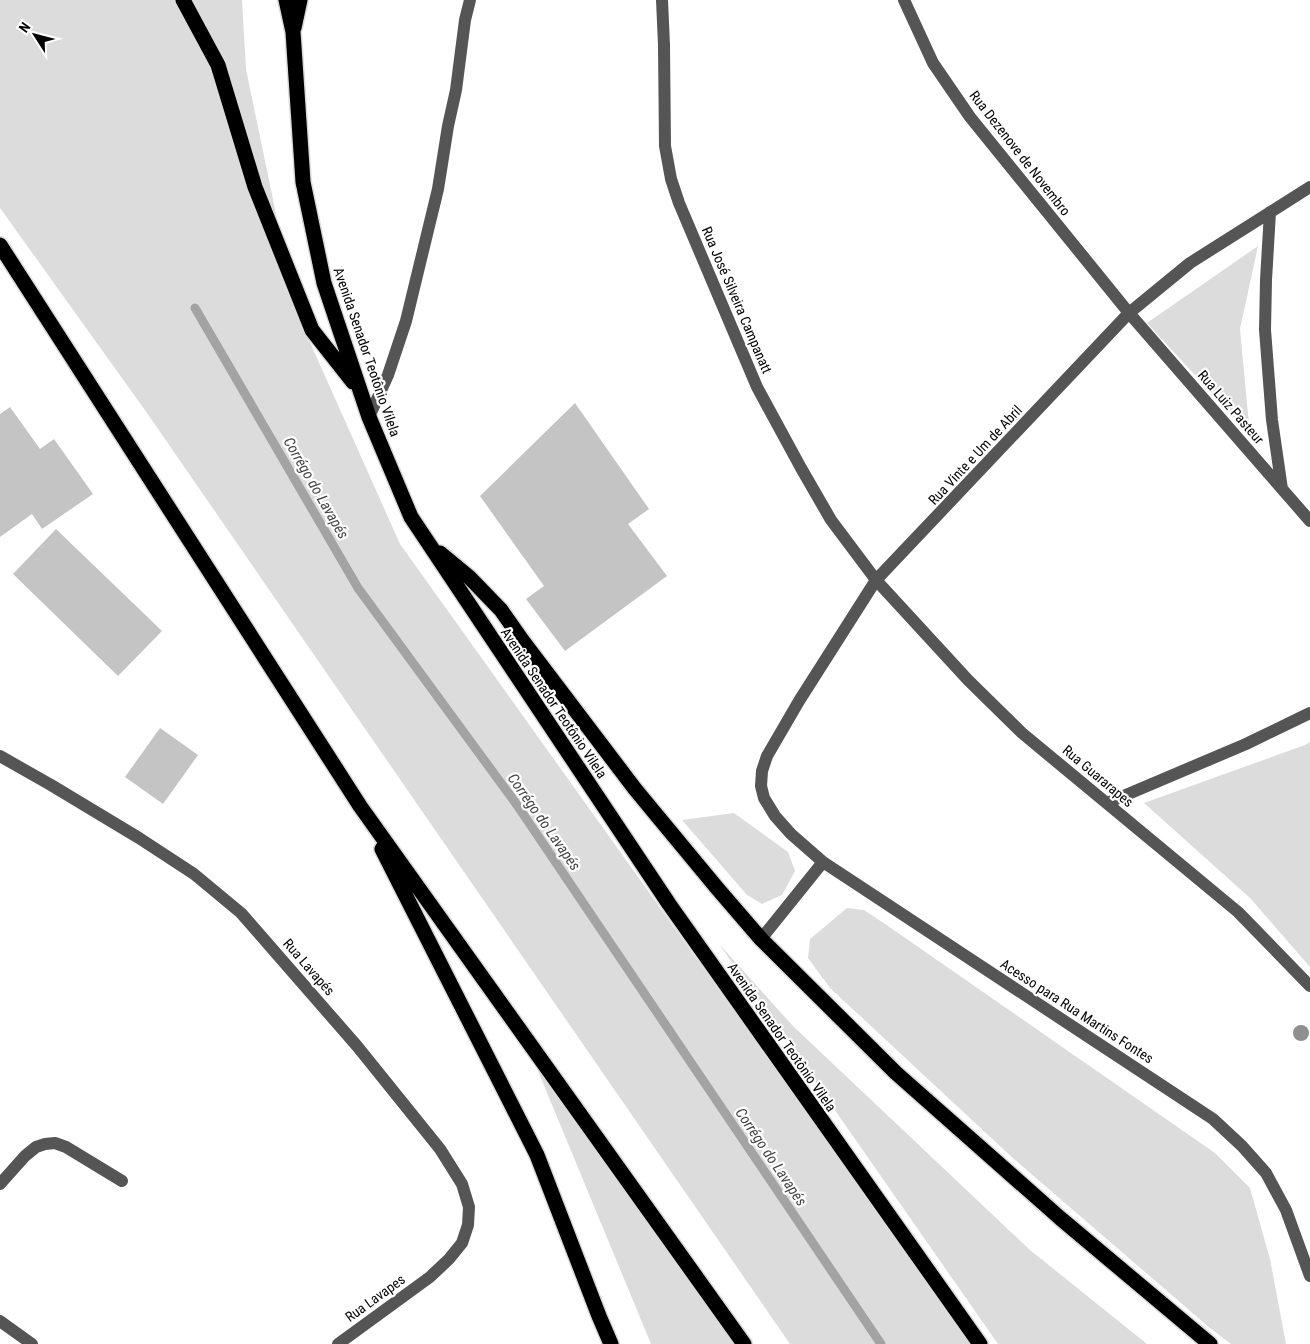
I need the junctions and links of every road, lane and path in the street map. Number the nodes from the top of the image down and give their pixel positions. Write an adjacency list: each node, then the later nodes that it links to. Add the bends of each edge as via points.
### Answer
1 (183, 0): 12 (highway, via 218,65 255,187 312,330)
2 (286, 0): 7 (highway, Avenida Senador Teotônio Vilela)
3 (300, 0): 7 (highway)
4 (470, 0): 13 (street, via 438,189 406,321 388,375)
5 (662, 0): 17 (street, Rua José Silveira Campanatt, via 665,146 679,203 757,387 831,520)
6 (904, 0): 11 (street, Rua Dezenove de Novembro, via 934,63 970,117)
7 (293, 32): 12 (highway, Avenida Senador Teotônio Vilela, via 303,182 324,283)
8 (1310, 187): 9 (street, Rua Vinte e Um de Abril)
9 (1270, 212): 11 (street, Rua Vinte e Um de Abril, via 1190,263); 14 (street, via 1265,330 1272,420)
10 (1, 250): 21 (highway)
11 (1129, 313): 14 (street, Rua Luiz Pasteur); 17 (street, Rua Vinte e Um de Abril)
12 (360, 391): 13 (highway, Avenida Senador Teotônio Vilela)
13 (369, 417): 16 (highway, Avenida Senador Teotônio Vilela, via 411,517)
14 (1282, 489): 15 (street, Rua Luiz Pasteur)
15 (1310, 521)
16 (428, 543): 24 (highway, via 501,610 635,789); 35 (highway, Avenida Senador Teotônio Vilela, via 668,904)
17 (876, 580): 20 (street, Rua Guararapes, via 968,680 1022,732); 22 (street, Rua Vinte e Um de Abril, via 767,756 761,786)
18 (1310, 713): 20 (street)
19 (0, 756): 29 (street, Rua Lavapés, via 194,874 241,913 357,1046 440,1149 462,1184 469,1207 462,1243)
20 (1107, 803): 25 (street, Rua Guararapes, via 1238,912)
21 (360, 806): 33 (highway, via 537,1155); 34 (highway)
22 (775, 816): 23 (street, Acesso para Rua Martins Fontes)
23 (823, 862): 24 (street); 28 (street, Acesso para Rua Martins Fontes, via 1213,1119 1266,1173 1286,1210)
24 (761, 939): 36 (highway, via 896,1073 1060,1218)
25 (1310, 986)
26 (122, 1181): 27 (street, via 55,1143 36,1147)
27 (0, 1184)
28 (1310, 1276)
29 (430, 1277): 32 (street, Rua Lavapes)
30 (0, 1321): 31 (street)
31 (32, 1344)
32 (338, 1344)
33 (611, 1344)
34 (744, 1344)
35 (980, 1344)
36 (1210, 1344)

